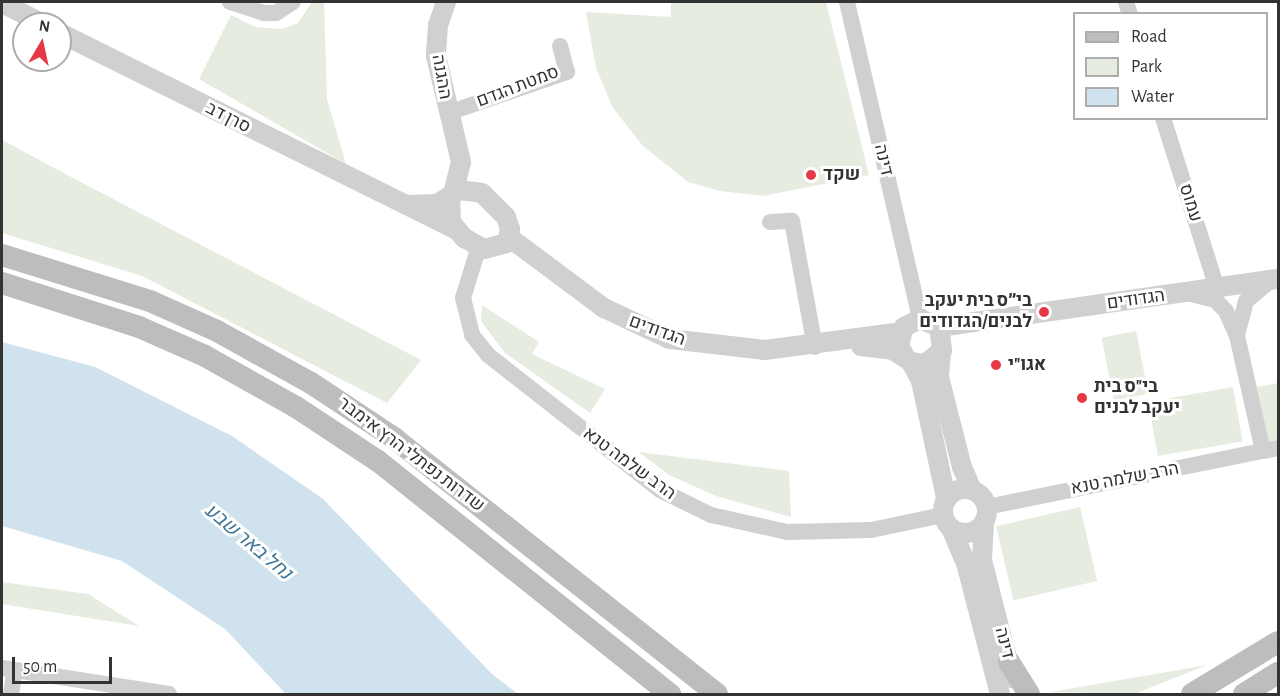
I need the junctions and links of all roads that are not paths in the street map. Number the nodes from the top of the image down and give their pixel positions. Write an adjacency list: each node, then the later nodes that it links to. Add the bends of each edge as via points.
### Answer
1 (231, 2): 2 (street, via 264,13 276,13)
2 (292, 2)
3 (446, 2): 9 (street, ההגנה, via 438,25 436,56)
4 (847, 2): 24 (street, דינה)
5 (2, 3): 6 (street)
6 (20, 12)
7 (72, 39): 14 (street, סרן דב)
8 (560, 46): 9 (street, סמטת הגדם, via 567,72)
9 (448, 113): 11 (street, ההגנה)
10 (1164, 120): 22 (street, עמוס)
11 (459, 151): 12 (street, ההגנה); 13 (street, ההגנה, via 461,175)
12 (482, 193): 13 (street); 17 (street, via 506,217)
13 (452, 195): 14 (street, סרן דב, via 421,207); 16 (street, via 448,212)
14 (396, 203): 16 (street, סרן דב)
15 (770, 222): 29 (street, via 792,221)
16 (458, 231): 18 (street)
17 (510, 238): 18 (street, via 493,250); 29 (street, הגדודים, via 604,308 670,339 732,350)
18 (478, 246): 34 (street, הרב שלמה טנא, via 463,298 472,335 488,355 660,490 715,516 787,532 871,530)
19 (2, 255): 44 (main road, שדרות נפתלי הרץ אימבר, via 150,301 217,331 311,383 394,438)
20 (1275, 279): 22 (street, הגדודים); 28 (street, הרב שלמה טנא, via 1246,301)
21 (2, 283): 43 (main road, שדרות נפתלי הרץ אימבר, via 139,327 205,356 296,407 378,460)
22 (1217, 288): 23 (street, הגדודים)
23 (1178, 294): 25 (street, הגדודים); 28 (street, הרב שלמה טנא, via 1200,294 1215,300 1226,312)
24 (920, 319): 26 (street); 27 (street)
25 (984, 322): 26 (street, הגדודים); 30 (street, הגדודים)
26 (939, 327): 30 (street)
27 (901, 332): 29 (street, הגדודים); 31 (street, via 899,345)
28 (1237, 336): 32 (street, הרב שלמה טנא)
29 (822, 346): 31 (street, הגדודים, via 879,347)
30 (941, 351): 31 (street, via 925,364); 33 (street, via 939,377 962,467)
31 (908, 359): 34 (street, דינה, via 921,381)
32 (1271, 450): 35 (street, הרב שלמה טנא)
33 (972, 490): 34 (street, via 958,490); 35 (street)
34 (946, 514): 35 (street, via 969,533); 45 (street, דינה, via 966,563)
35 (985, 514): 37 (street, דינה, via 982,560)
36 (1278, 642): 40 (main road)
37 (1009, 662): 46 (street, דינה); 47 (main road)
38 (8, 669): 41 (street); 42 (street)
39 (1278, 673): 50 (main road)
40 (1220, 678): 48 (main road); 49 (main road)
41 (11, 694)
42 (170, 694)
43 (670, 694)
44 (717, 694)
45 (1000, 694)
46 (1017, 694)
47 (1029, 694)
48 (1176, 694)
49 (1192, 694)
50 (1244, 694)

